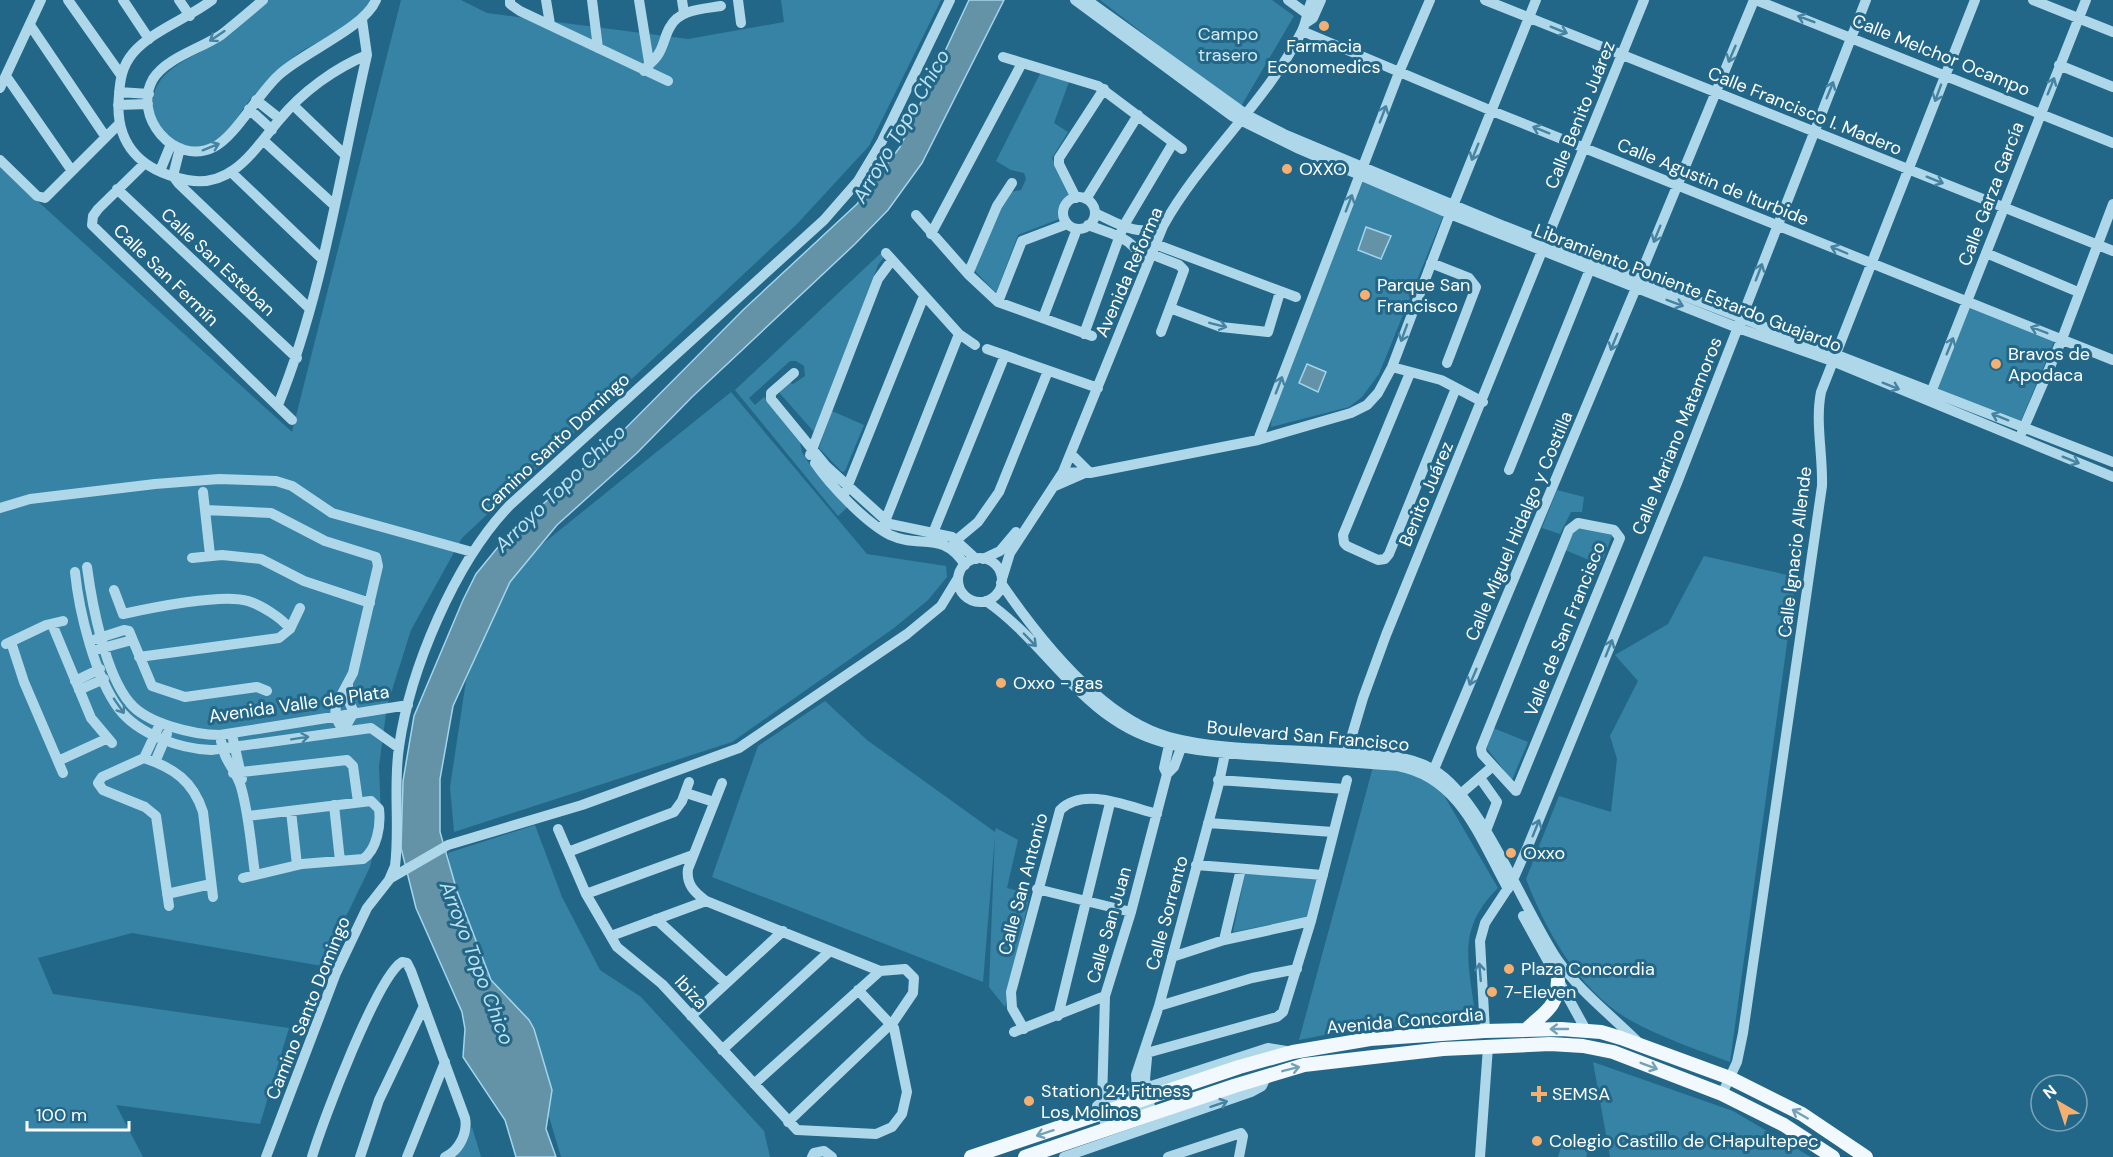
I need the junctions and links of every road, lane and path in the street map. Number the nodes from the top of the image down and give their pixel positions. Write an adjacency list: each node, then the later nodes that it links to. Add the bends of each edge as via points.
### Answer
1 (41, 0): 38 (street)
2 (68, 0): 51 (street)
3 (123, 0): 41 (street)
4 (179, 0): 31 (street)
5 (212, 0): 31 (street)
6 (263, 0): 59 (street, one-way to 59, via 220,35 167,65 155,77)
7 (376, 0): 34 (street)
8 (510, 0): 37 (street, via 520,11)
9 (546, 0): 37 (street)
10 (592, 0): 42 (street)
11 (639, 0): 48 (street)
12 (682, 0): 30 (street)
13 (738, 0): 36 (street)
14 (1075, 0): 66 (street)
15 (1087, 0): 66 (street)
16 (1288, 0): 35 (street, Calle Agustin de Iturbide)
17 (1312, 0): 35 (street, Avenida Reforma)
18 (1321, 0): 35 (street, Avenida Reforma)
19 (1430, 0): 49 (street)
20 (1485, 0): 32 (street, Calle Francisco I. Madero)
21 (1536, 0): 32 (street)
22 (1644, 0): 44 (street, Calle Benito Juárez)
23 (1755, 0): 40 (street, Calle Melchor Ocampo, one-way to 23); 58 (street, Calle Miguel Hidalgo y Costilla, one-way to 58)
24 (1866, 0): 40 (street, Calle Mariano Matamoros)
25 (1975, 0): 50 (street, Calle Ignacio Allende)
26 (2033, 0): 33 (street)
27 (2086, 0): 33 (street, Calle Garza García)
28 (949, 2): 164 (street, Camino Santo Domingo, via 882,141 848,194 817,228 510,505)
29 (721, 6): 30 (street)
30 (684, 13): 48 (street, via 671,24 660,53)
31 (190, 16): 41 (street)
32 (1529, 18): 44 (street, Calle Francisco I. Madero, one-way to 44); 63 (street)
33 (2079, 18): 39 (street); 47 (street, Calle Garza García)
34 (362, 20): 43 (street); 60 (street, via 295,62)
35 (1307, 21): 49 (street, Calle Agustin de Iturbide); 66 (street, Avenida Reforma)
36 (741, 23)
37 (550, 24): 42 (street)
38 (30, 25): 52 (street); 71 (street)
39 (2113, 32)
40 (1851, 36): 50 (street, Calle Melchor Ocampo); 70 (street, Calle Mariano Matamoros, one-way to 40)
41 (149, 39): 51 (street, via 134,53)
42 (598, 48): 48 (street)
43 (368, 55): 62 (street, via 336,71); 76 (street)
44 (1622, 55): 58 (street, Calle Francisco I. Madero); 75 (street, Calle Benito Juárez)
45 (1004, 57): 46 (street)
46 (1022, 63): 56 (street); 100 (street)
47 (2060, 65): 54 (street); 64 (street, Calle Garza García, one-way to 47)
48 (647, 67): 53 (street)
49 (1400, 70): 63 (street, Calle Agustin de Iturbide); 83 (street, one-way to 49)
50 (1945, 74): 64 (street, Calle Melchor Ocampo); 79 (street, Calle Ignacio Allende, one-way to 79)
51 (121, 75): 57 (street)
52 (6, 76): 55 (street); 80 (street)
53 (668, 81)
54 (2113, 87)
55 (0, 88)
56 (1104, 89): 65 (street); 88 (street, via 1059,158 1059,165)
57 (119, 92): 59 (street); 61 (street)
58 (1716, 93): 70 (street, Calle Francisco I. Madero); 86 (street, Calle Miguel Hidalgo y Costilla)
59 (148, 99): 61 (street); 74 (street, via 152,124)
60 (252, 104): 67 (street); 69 (street); 74 (street, one-way to 60, via 194,151 214,147 229,137)
61 (118, 105): 68 (street)
62 (293, 105): 67 (street); 76 (street)
63 (1492, 111): 75 (street, Calle Agustin de Iturbide, one-way to 63); 92 (street, one-way to 92)
64 (2040, 112): 73 (street, Calle Melchor Ocampo); 91 (street, Calle Garza García)
65 (1137, 115): 88 (street); 99 (street, via 1178,146)
66 (1244, 118): 83 (street, Libramiento Poniente Estardo Guajardo); 98 (street, Avenida Reforma)
67 (280, 119): 69 (street)
68 (118, 125): 71 (street); 78 (street)
69 (272, 130): 72 (street)
70 (1813, 131): 79 (street, Calle Francisco I. Madero); 95 (street, Calle Mariano Matamoros)
71 (105, 136): 80 (street)
72 (264, 141): 82 (street); 90 (street)
73 (2113, 143)
74 (176, 146): 81 (street); 84 (street)
75 (1584, 148): 86 (street, Calle Agustin de Iturbide); 102 (street, Calle Benito Juárez)
76 (344, 154): 90 (street)
77 (0, 160): 80 (street, via 42,198)
78 (144, 164): 81 (street); 87 (street, Calle San Fermín)
79 (1909, 170): 91 (street, Calle Francisco I. Madero, one-way to 91); 108 (street, Calle Ignacio Allende)
80 (72, 171)
81 (160, 171): 84 (street)
82 (232, 173): 84 (street, via 195,181); 106 (street)
83 (1361, 173): 92 (street, Libramiento Poniente Estardo Guajardo); 145 (street, one-way to 83)
84 (173, 176): 120 (street)
85 (1012, 183): 111 (street, via 997,206)
86 (1677, 185): 95 (street, Calle Agustin de Iturbide); 112 (street, Calle Miguel Hidalgo y Costilla, one-way to 112)
87 (117, 189): 130 (street, Calle San Esteban); 141 (street, Calle San Fermín, via 93,216 94,229)
88 (1081, 199): 93 (street); 97 (street, via 1065,206 1063,215)
89 (2113, 204): 101 (street)
90 (334, 205): 106 (street)
91 (2003, 207): 101 (street, Calle Francisco I. Madero); 105 (street, Calle Garza García)
92 (1451, 210): 102 (street, Libramiento Poniente Estardo Guajardo); 107 (street)
93 (1095, 213): 96 (street); 99 (street)
94 (916, 215): 100 (street)
95 (1778, 224): 108 (street, Calle Agustin de Iturbide, one-way to 95); 122 (street, Calle Mariano Matamoros, one-way to 95)
96 (1088, 225): 97 (street); 99 (street)
97 (1072, 226): 117 (street, via 1022,241); 121 (street)
98 (1163, 226): 99 (street, via 1146,232); 103 (street, Avenida Reforma)
99 (1121, 232): 109 (street, via 1137,248); 121 (street, via 1088,335)
100 (931, 234): 111 (street)
101 (2097, 244): 104 (street, Calle Francisco I. Madero); 114 (street)
102 (1544, 246): 110 (street, Libramiento Poniente Estardo Guajardo); 112 (street, Libramiento Poniente Estardo Guajardo); 140 (street, Benito Juárez)
103 (1153, 249): 109 (street, Avenida Reforma); 113 (street); 119 (street, via 1184,270)
104 (2113, 251)
105 (1986, 254): 114 (street); 118 (street, Calle Garza García)
106 (322, 259): 120 (street)
107 (1431, 263): 132 (street, via 1469,278 1476,286); 133 (street, one-way to 133)
108 (1872, 264): 118 (street, Calle Agustin de Iturbide); 129 (street, Calle Ignacio Allende)
109 (1146, 268): 137 (street, Avenida Reforma)
110 (1590, 269): 112 (street, Libramiento Poniente Estardo Guajardo); 149 (street)
111 (968, 274): 117 (street)
112 (1638, 283): 122 (street, Libramiento Poniente Estardo Guajardo); 211 (street, Calle Miguel Hidalgo y Costilla, one-way to 211)
113 (1280, 292): 116 (street); 119 (street, one-way to 113, via 1221,327 1271,337)
114 (2078, 292): 125 (street)
115 (924, 296): 124 (street); 146 (street, via 889,257); 154 (street)
116 (1296, 297)
117 (998, 302): 121 (street)
118 (1969, 302): 125 (street, Calle Agustin de Iturbide, one-way to 118); 139 (street, Calle Garza García, one-way to 118)
119 (1170, 308): 123 (street)
120 (310, 309): 130 (street)
121 (1043, 318)
122 (1740, 322): 129 (street, Libramiento Poniente Estardo Guajardo); 239 (street, Calle Mariano Matamoros, one-way to 122)
123 (1161, 332)
124 (959, 334): 126 (street); 156 (street)
125 (2062, 339): 131 (street, Calle Agustin de Iturbide); 143 (street)
126 (975, 345)
127 (987, 349): 128 (street)
128 (1005, 355): 134 (street); 162 (street)
129 (1833, 357): 139 (street, Libramiento Poniente Estardo Guajardo); 277 (street, Calle Ignacio Allende, via 1819,407 1822,486 1793,698 1743,1033)
130 (297, 358): 141 (street)
131 (2113, 360)
132 (1447, 363)
133 (1392, 367): 136 (street); 145 (street, via 1378,393 1351,414)
134 (1048, 371): 137 (street); 163 (street, via 999,492 978,522)
135 (794, 373): 146 (street, via 771,396)
136 (1410, 373): 138 (street, via 1426,375); 138 (street, via 1343,535 1347,546 1378,560 1389,554)
137 (1098, 388): 147 (street, Avenida Reforma)
138 (1456, 388): 140 (street)
139 (1930, 395): 143 (street, Libramiento Poniente Estardo Guajardo, one-way to 139); 144 (street, Libramiento Poniente Estardo Guajardo)
140 (1482, 402): 205 (street, Benito Juárez, via 1386,635)
141 (278, 405): 142 (street, Calle San Fermín)
142 (292, 420)
143 (2024, 427): 144 (street); 148 (street, Libramiento Poniente Estardo Guajardo)
144 (2019, 438): 152 (street, Libramiento Poniente Estardo Guajardo, one-way to 152)
145 (1258, 440): 151 (street)
146 (810, 450): 154 (street)
147 (1071, 454): 150 (street, Avenida Reforma); 151 (street)
148 (2113, 462)
149 (1509, 470)
150 (1063, 472): 151 (street); 153 (street, Avenida Reforma)
151 (1088, 473): 153 (street)
152 (2112, 474)
153 (1053, 487): 160 (street, Avenida Reforma)
154 (847, 491): 159 (street)
155 (203, 492): 158 (street)
156 (891, 501): 159 (street); 161 (street)
157 (0, 508): 164 (street, via 30,500 156,484 219,479 276,481 292,486 332,513)
158 (206, 510): 165 (street); 178 (street, via 271,513 325,541 376,557)
159 (867, 511): 161 (street)
160 (1030, 520): 167 (street, Avenida Reforma, via 1000,551); 172 (street, Avenida Reforma, via 1010,553)
161 (884, 525): 162 (street)
162 (931, 538): 163 (street)
163 (953, 543): 167 (street); 168 (street)
164 (472, 552): 191 (street, Camino Santo Domingo, via 424,654)
165 (210, 555): 166 (street); 178 (street, via 261,559 304,581)
166 (192, 558)
167 (979, 559): 168 (street); 172 (street, via 996,566)
168 (965, 565): 171 (street)
169 (87, 567): 174 (street, Avenida Valle de Plata)
170 (75, 572): 176 (street, Avenida Valle de Plata)
171 (958, 578): 175 (street, via 960,590); 179 (street)
172 (1001, 581): 177 (street, via 993,597); 204 (street, Boulevard San Francisco, via 1072,671 1118,713 1161,734)
173 (114, 590): 183 (street, via 123,614 226,599 247,601)
174 (91, 598): 176 (street); 185 (street, Avenida Valle de Plata)
175 (969, 599): 177 (street); 179 (street)
176 (78, 601): 185 (street, Avenida Valle de Plata)
177 (986, 601): 200 (street, Boulevard San Francisco, one-way to 200, via 1009,618 1102,711)
178 (370, 603): 188 (street)
179 (941, 606): 237 (street, via 907,634 739,748 582,805 448,845)
180 (300, 608): 183 (street)
181 (63, 621): 182 (street)
182 (52, 624): 189 (street); 207 (street, via 8,643)
183 (290, 629): 186 (street, via 279,638)
184 (132, 640): 185 (street); 185 (street, via 129,631 124,630); 186 (street)
185 (97, 644): 187 (street, Avenida Valle de Plata)
186 (139, 657): 190 (street, via 152,686 180,697 256,687)
187 (105, 673): 189 (street); 194 (street, Avenida Valle de Plata, via 129,704); 198 (street, Avenida Valle de Plata, one-way to 198, via 124,714)
188 (348, 684): 192 (street, via 348,700); 193 (street, via 338,700)
189 (77, 685): 207 (street, via 91,718 109,741)
190 (267, 690)
191 (408, 705): 192 (street, Avenida Valle de Plata); 202 (street, Camino Santo Domingo)
192 (354, 712): 193 (street, Avenida Valle de Plata); 195 (street)
193 (335, 716): 195 (street); 196 (street, Avenida Valle de Plata)
194 (166, 724): 197 (street, Avenida Valle de Plata, via 199,735); 198 (street)
195 (343, 731): 199 (street, Avenida Valle de Plata, one-way to 195); 202 (street, Avenida Valle de Plata, via 371,728)
196 (232, 733): 197 (street, Avenida Valle de Plata); 199 (street)
197 (220, 735): 201 (street)
198 (160, 737): 201 (street, Avenida Valle de Plata, via 190,748); 206 (street)
199 (233, 746): 201 (street, Avenida Valle de Plata); 210 (street)
200 (1169, 746): 203 (street, Boulevard San Francisco); 212 (street, Calle San Juan, via 1164,768)
201 (222, 747): 210 (street, via 227,764)
202 (399, 748): 237 (street, Camino Santo Domingo, via 396,858)
203 (1181, 748): 204 (street, Boulevard San Francisco); 212 (street, Calle San Juan)
204 (1229, 750): 205 (street, Boulevard San Francisco); 215 (street, Calle Sorrento)
205 (1345, 757): 211 (street, Boulevard San Francisco, via 1406,760)
206 (150, 760): 238 (street, via 186,779 199,799); 241 (street, via 102,777 98,783 102,790 146,807 156,816)
207 (58, 761): 209 (street)
208 (1497, 770): 208 (street, Valle de San Francisco, via 1517,791 1619,541 1614,530 1578,524 1570,528 1480,748); 213 (street)
209 (63, 773)
210 (238, 773): 217 (street, via 347,760 353,766); 223 (street)
211 (1432, 773): 216 (street, Boulevard San Francisco)
212 (1167, 774): 222 (street, Calle San Juan)
213 (1484, 782): 216 (street); 227 (street, via 1497,805)
214 (722, 783): 218 (street)
215 (1220, 783): 224 (street, Calle Sorrento); 226 (street, via 1346,784)
216 (1458, 796): 227 (street, Boulevard San Francisco)
217 (358, 802): 220 (street); 230 (street, via 376,802 380,813 378,832 365,858)
218 (714, 802): 228 (street, via 688,788 678,807 668,814); 229 (street)
219 (1110, 803): 222 (street, Calle San Antonio); 240 (street, Calle San Antonio, via 1083,798 1060,810); 244 (street)
220 (334, 805): 221 (street); 230 (street)
221 (291, 810): 223 (street); 231 (street)
222 (1157, 814): 247 (street, Calle San Juan)
223 (248, 816): 234 (street)
224 (1208, 823): 226 (street); 232 (street, Calle Sorrento)
225 (558, 829): 228 (street, Ibiza)
226 (1333, 832): 235 (street)
227 (1483, 837): 239 (street, Boulevard San Francisco)
228 (568, 852): 242 (street, Ibiza)
229 (693, 855): 242 (street); 245 (street, via 688,881)
230 (340, 861): 231 (street)
231 (297, 865): 234 (street)
232 (1196, 865): 233 (street); 254 (street, Calle Sorrento)
233 (1241, 869): 235 (street); 252 (street)
234 (255, 874): 236 (street)
235 (1323, 875): 249 (street)
236 (243, 878)
237 (389, 880): 288 (street, Camino Santo Domingo, via 367,908 336,973)
238 (211, 884): 241 (street); 243 (street)
239 (1510, 885): 257 (street, Boulevard San Francisco); 266 (street, Calle Mariano Matamoros, one-way to 239, via 1480,941 1485,923); 269 (street, Boulevard San Francisco, via 1565,971 1592,1002)
240 (1037, 889): 244 (street); 264 (street, Calle San Antonio, via 1011,992 1012,1008 1019,1030)
241 (167, 894): 246 (street)
242 (586, 894): 251 (street, Ibiza)
243 (213, 897)
244 (1085, 900): 247 (street); 264 (street)
245 (706, 901): 248 (street); 250 (street)
246 (169, 906)
247 (1131, 912): 260 (street, Calle San Juan)
248 (656, 919): 251 (street); 258 (street)
249 (1311, 921): 252 (street); 255 (street)
250 (783, 931): 253 (street); 258 (street)
251 (611, 936): 263 (street, Ibiza, via 627,957 655,978)
252 (1224, 940): 254 (street)
253 (830, 951): 256 (street); 271 (street)
254 (1172, 957): 262 (street, Calle Sorrento)
255 (1297, 969): 262 (street, via 1244,980); 272 (street, via 1283,1012 1277,1017)
256 (880, 972): 259 (street); 265 (street, via 905,969 914,978 910,998)
257 (1558, 980): 267 (main road, via 1552,1007); 268 (street, Boulevard San Francisco)
258 (726, 983): 263 (street)
259 (858, 990): 265 (street); 278 (street)
260 (1106, 996): 264 (street); 282 (street, Calle San Juan)
261 (424, 1006): 275 (street); 289 (street, via 407,963 402,962 357,1041); 290 (street, via 379,1100)
262 (1159, 1006): 272 (street, Calle Sorrento)
263 (691, 1016): 271 (street, Ibiza)
264 (1058, 1017)
265 (891, 1024): 283 (street); 285 (street, via 907,1092 902,1114 891,1127 876,1134)
266 (1485, 1030): 267 (main road, Avenida Concordia); 274 (main road, via 1478,1044 1420,1046); 280 (main road, Avenida Concordia, via 1370,1039 1293,1052 1178,1083)
267 (1526, 1030): 268 (main road, Avenida Concordia, one-way to 267)
268 (1586, 1030): 269 (main road, Avenida Concordia); 273 (main road)
269 (1640, 1045): 277 (main road, Avenida Concordia)
270 (1488, 1047): 273 (main road, Avenida Concordia, via 1583,1046); 274 (main road, Avenida Concordia); 298 (street)
271 (723, 1050): 278 (street, Ibiza)
272 (1146, 1051): 280 (street, Calle Sorrento)
273 (1614, 1052): 279 (main road, Avenida Concordia, one-way to 279)
274 (1403, 1053): 276 (main road, Avenida Concordia, one-way to 274, via 1328,1061)
275 (445, 1062): 291 (street); 292 (street, via 466,1124 457,1148)
276 (1267, 1075): 281 (main road, Avenida Concordia); 282 (street, one-way to 276, via 1257,1090)
277 (1730, 1078): 279 (street, Calle Ignacio Allende); 300 (main road, Avenida Concordia, one-way to 277, via 1802,1114)
278 (754, 1084): 283 (street, Ibiza)
279 (1722, 1094): 299 (main road, Avenida Concordia, via 1784,1125)
280 (1144, 1099): 281 (main road); 282 (main road); 282 (street)
281 (1195, 1099): 282 (main road, Avenida Concordia)
282 (1104, 1121): 293 (main road, Avenida Concordia, one-way to 293); 294 (main road, Avenida Concordia, via 1074,1142); 295 (street)
283 (788, 1122): 284 (street, via 797,1130)
284 (816, 1130): 285 (street); 286 (street)
285 (830, 1131): 287 (street)
286 (813, 1155): 287 (street, via 824,1151)
287 (832, 1156)
288 (266, 1157)
289 (312, 1157)
290 (360, 1157)
291 (407, 1157)
292 (445, 1157)
293 (971, 1157)
294 (1025, 1157)
295 (1064, 1157)
296 (1168, 1157): 297 (street, via 1242,1134)
297 (1239, 1157)
298 (1480, 1157)
299 (1833, 1157)
300 (1866, 1157)

